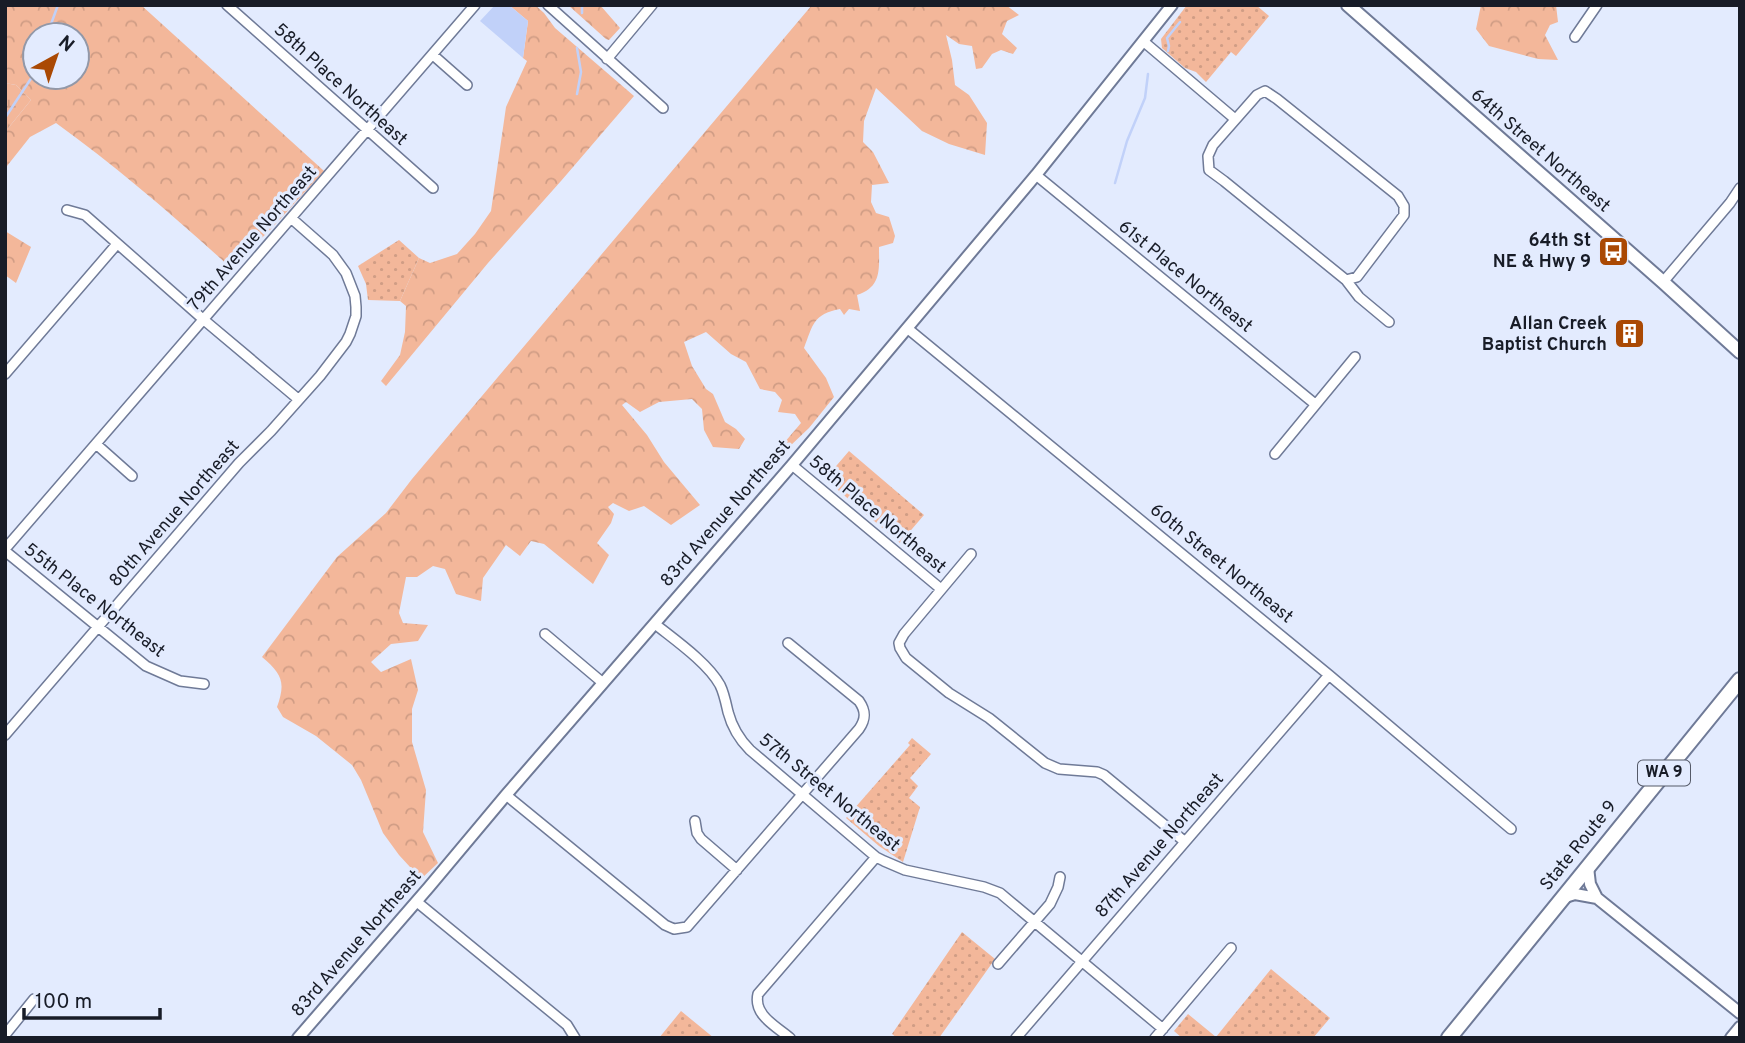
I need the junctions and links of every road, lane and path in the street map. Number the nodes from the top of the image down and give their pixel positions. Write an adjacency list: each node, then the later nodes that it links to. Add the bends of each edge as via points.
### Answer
1 (226, 5): 15 (street, 58th Place Northeast)
2 (475, 5): 10 (street, 79th Avenue Northeast)
3 (548, 5): 11 (street)
4 (652, 5): 11 (street)
5 (1172, 5): 9 (street, 83rd Avenue Northeast)
6 (1348, 5): 23 (main road, 64th Street Northeast)
7 (1597, 5): 8 (street)
8 (1574, 37)
9 (1143, 41): 14 (street); 16 (street, 83rd Avenue Northeast)
10 (433, 55): 12 (street); 15 (street, 79th Avenue Northeast)
11 (607, 59): 13 (street)
12 (467, 85)
13 (663, 108)
14 (1235, 120): 22 (street, via 1213,145 1209,170); 22 (street, via 1265,91 1398,196 1404,215 1356,277)
15 (367, 131): 17 (street, 58th Place Northeast); 20 (street, 79th Avenue Northeast)
16 (1036, 175): 26 (street, 83rd Avenue Northeast); 31 (street, 61st Place Northeast)
17 (433, 188)
18 (1740, 188): 23 (street)
19 (66, 210): 21 (street, via 85,215)
20 (291, 218): 24 (street, 79th Avenue Northeast); 30 (street, 80th Avenue Northeast, via 340,263 353,287 356,307 346,342)
21 (117, 244): 24 (street); 29 (street)
22 (1346, 280): 25 (street)
23 (1663, 282): 27 (main road, 64th Street Northeast)
24 (204, 320): 30 (street); 32 (street, 79th Avenue Northeast)
25 (1389, 321)
26 (907, 328): 34 (street, 83rd Avenue Northeast); 43 (street, 60th Street Northeast)
27 (1740, 352)
28 (1355, 356): 31 (street)
29 (5, 374)
30 (298, 399): 40 (street, 80th Avenue Northeast)
31 (1315, 404): 33 (street)
32 (96, 444): 35 (street); 36 (street, 79th Avenue Northeast)
33 (1275, 454)
34 (792, 465): 38 (street, 58th Place Northeast); 39 (street, 83rd Avenue Northeast)
35 (132, 476)
36 (5, 550): 40 (street, 55th Place Northeast)
37 (971, 554): 38 (street)
38 (941, 589): 52 (street, via 904,634 900,648 906,658 1045,763 1104,775)
39 (655, 624): 45 (street, 83rd Avenue Northeast); 48 (street, 57th Street Northeast, via 717,680 742,742)
40 (98, 628): 46 (street, 55th Place Northeast, via 158,673); 47 (street, 80th Avenue Northeast)
41 (545, 634): 45 (street)
42 (788, 643): 48 (street, via 859,701 865,714 863,724)
43 (1329, 675): 51 (street, 60th Street Northeast); 52 (street, 87th Avenue Northeast)
44 (1740, 680): 54 (main road, State Route 9 / WA 9)
45 (603, 683): 49 (street, 83rd Avenue Northeast)
46 (204, 684)
47 (5, 734)
48 (802, 794): 53 (street, 57th Street Northeast); 55 (street)
49 (506, 795): 55 (street, via 670,928 692,923); 59 (street, 83rd Avenue Northeast)
50 (695, 821): 55 (street, via 701,839)
51 (1511, 829)
52 (1185, 841): 62 (street, 87th Avenue Northeast)
53 (876, 857): 60 (street, 57th Street Northeast, via 905,870 993,890); 71 (street, via 758,994 759,1010)
54 (1587, 867): 57 (main road, State Route 9 / WA 9); 58 (street)
55 (737, 870)
56 (1060, 877): 60 (street, via 1051,904)
57 (1562, 898): 58 (street, via 1575,894); 74 (main road, State Route 9 / WA 9)
58 (1597, 898): 65 (street)
59 (417, 902): 69 (street, 83rd Avenue Northeast); 70 (street, via 567,1025)
60 (1035, 922): 62 (street, 57th Street Northeast); 63 (street)
61 (1231, 947): 67 (street)
62 (1082, 961): 67 (street, 57th Street Northeast); 72 (street, 87th Avenue Northeast)
63 (998, 964)
64 (34, 999): 68 (street)
65 (1740, 1013)
66 (1740, 1027): 75 (street)
67 (1163, 1029): 73 (street)
68 (5, 1035)
69 (298, 1038)
70 (575, 1038)
71 (790, 1038)
72 (1016, 1038)
73 (1155, 1038)
74 (1449, 1038)
75 (1731, 1038)

